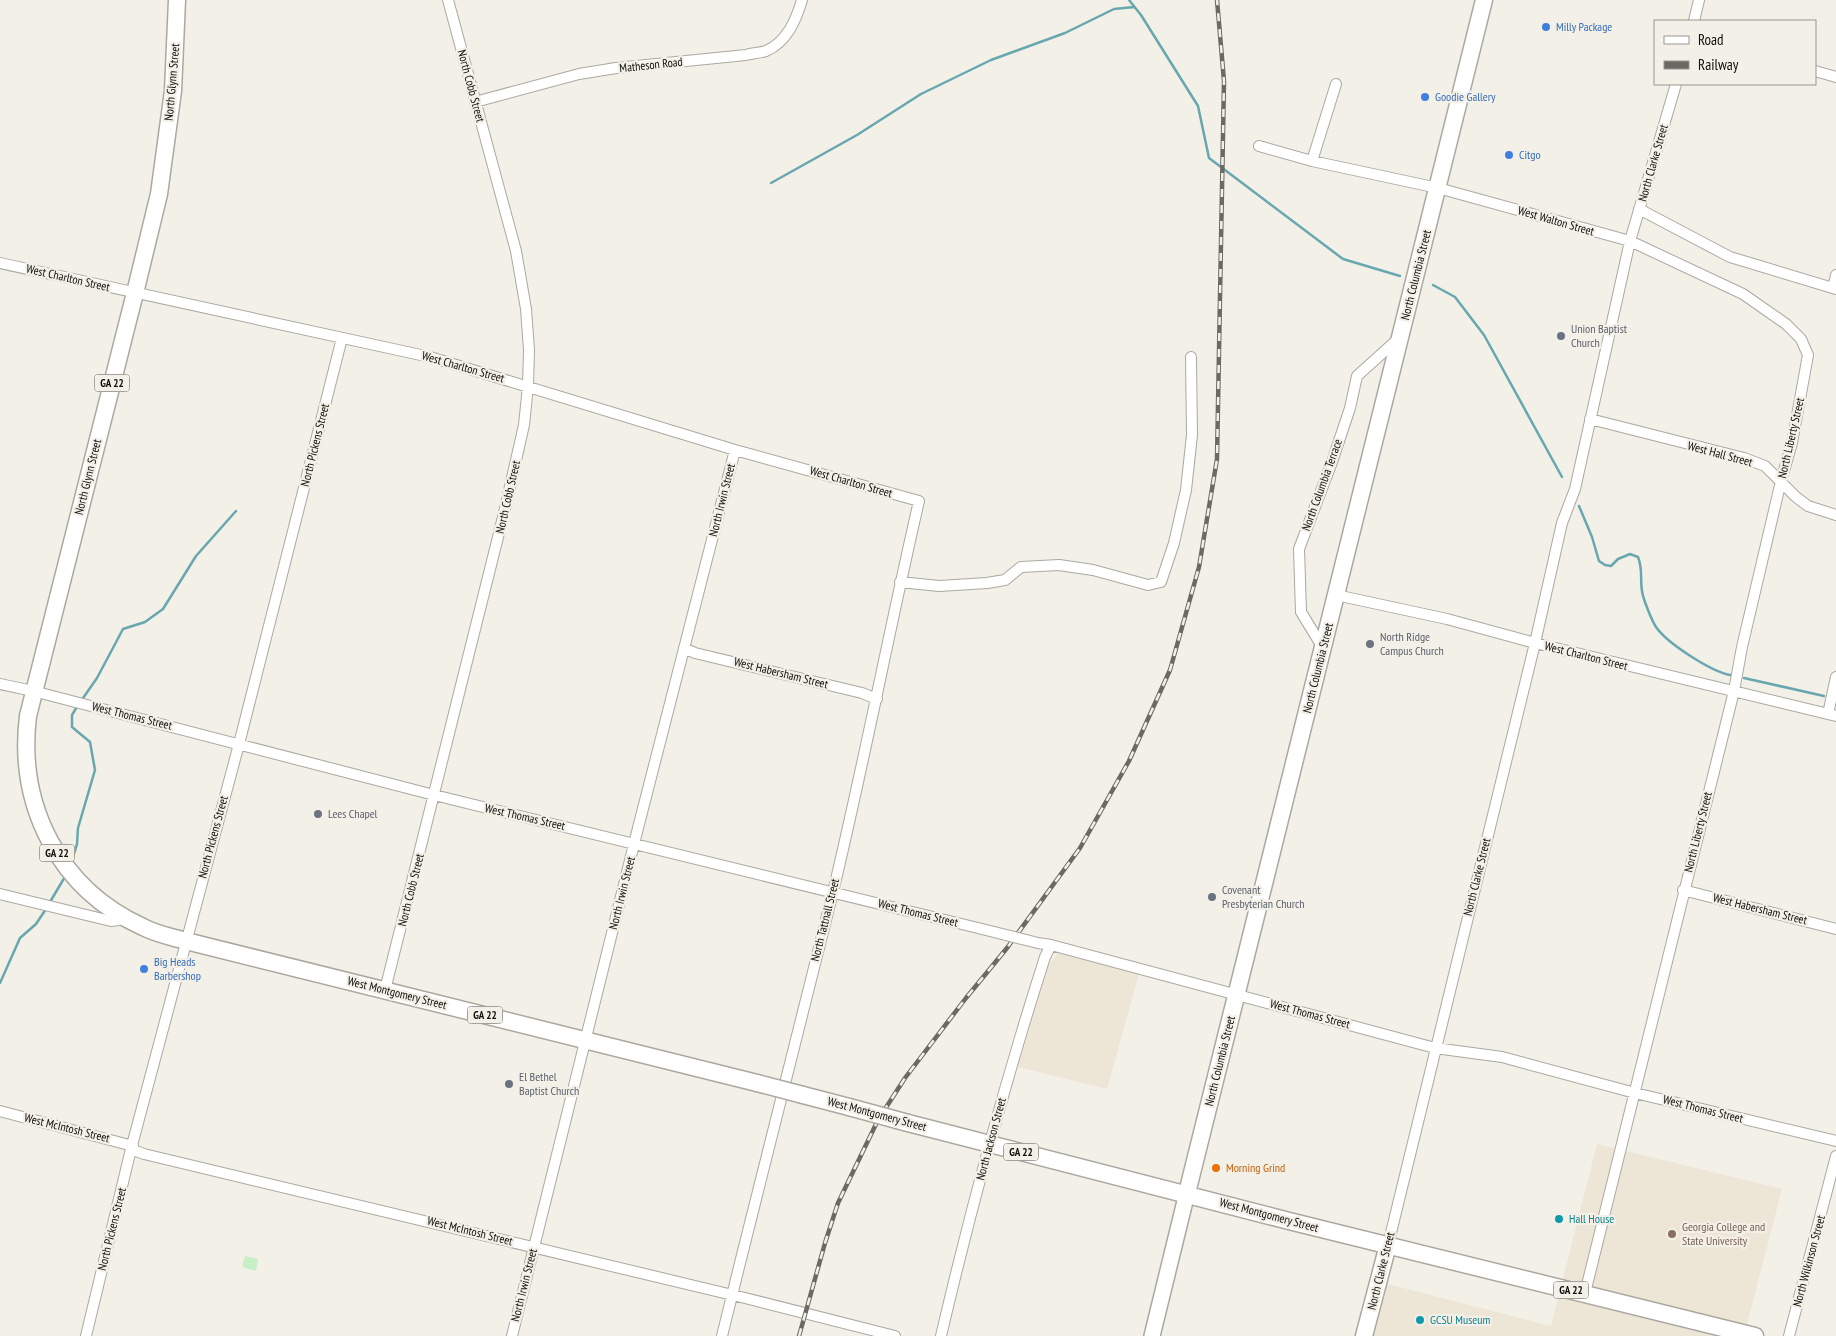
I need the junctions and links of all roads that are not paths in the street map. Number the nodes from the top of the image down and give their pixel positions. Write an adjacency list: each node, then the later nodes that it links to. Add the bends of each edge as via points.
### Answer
1 (177, 0): 20 (main road, North Glynn Street / GA 22, via 172,91 158,194)
2 (448, 0): 11 (street, North Cobb Street)
3 (802, 0): 11 (street, Matheson Road, via 788,32 766,51 579,74)
4 (1484, 0): 14 (main road, North Columbia Street)
5 (1699, 0): 6 (street)
6 (1694, 20)
7 (1816, 71): 8 (street)
8 (1836, 76)
9 (1336, 84): 13 (street)
10 (1676, 85): 15 (street, North Clarke Street)
11 (475, 102): 25 (street, North Cobb Street, via 516,251 526,309)
12 (1259, 146): 13 (street, West Walton Street)
13 (1312, 161): 14 (street, West Walton Street)
14 (1438, 188): 16 (street, West Walton Street); 21 (main road, North Columbia Street)
15 (1640, 209): 16 (street, North Clarke Street); 19 (street, via 1730,257)
16 (1630, 241): 24 (street, West Walton Street, via 1743,294 1779,319 1801,339 1808,355); 26 (street, North Clarke Street)
17 (0, 263): 20 (street, West Charlton Street)
18 (1836, 275): 19 (street)
19 (1834, 288)
20 (135, 293): 22 (street, West Charlton Street); 38 (main road, North Glynn Street / GA 22)
21 (1401, 337): 32 (main road, North Columbia Street); 35 (street, North Columbia Terrace, via 1357,376 1341,435 1299,549 1301,612)
22 (342, 338): 25 (street, West Charlton Street, via 430,357); 42 (street, North Pickens Street)
23 (1191, 357): 31 (street, via 1192,435 1186,490 1161,582 1148,585 1093,570 1059,565 1021,567 1005,580 987,583 939,586)
24 (1806, 370): 28 (street, North Liberty Street)
25 (528, 386): 27 (street, West Charlton Street); 43 (street, North Cobb Street, via 524,426)
26 (1590, 419): 28 (street, West Hall Street, via 1744,458 1765,466); 33 (street, North Clarke Street, via 1576,489 1562,523)
27 (734, 450): 29 (street, West Charlton Street); 34 (street, North Irwin Street)
28 (1781, 481): 30 (street, West Hall Street, via 1808,506); 39 (street, North Liberty Street)
29 (918, 501): 31 (street, North Tattnall Street)
30 (1836, 515)
31 (900, 582): 40 (street, North Tattnall Street)
32 (1336, 595): 33 (street, West Charlton Street, via 1447,619); 35 (main road, North Columbia Street)
33 (1535, 643): 39 (street, West Charlton Street); 55 (street, North Clarke Street)
34 (684, 648): 40 (street, West Habersham Street); 44 (street, North Irwin Street)
35 (1323, 648): 53 (main road, North Columbia Street)
36 (1836, 677): 41 (street)
37 (0, 684): 38 (street, West Thomas Street)
38 (33, 691): 42 (street, West Thomas Street); 48 (main road, North Glynn Street / GA 22, via 26,728 26,762 42,826 78,881 103,904)
39 (1734, 691): 41 (street, West Charlton Street); 45 (street, North Liberty Street)
40 (877, 699): 46 (street, North Tattnall Street)
41 (1832, 715)
42 (239, 744): 43 (street, West Thomas Street); 50 (street, North Pickens Street)
43 (434, 795): 44 (street, West Thomas Street); 52 (street, North Cobb Street)
44 (634, 843): 46 (street, West Thomas Street); 54 (street, North Irwin Street)
45 (1683, 890): 49 (street, West Habersham Street); 56 (street, North Liberty Street)
46 (833, 892): 51 (street, West Thomas Street, bridge); 66 (street, North Tattnall Street)
47 (0, 894): 48 (street, West Montgomery Street, via 111,921)
48 (127, 919): 50 (main road, West Montgomery Street / GA 22)
49 (1836, 929)
50 (186, 941): 52 (main road, West Montgomery Street / GA 22); 60 (street, North Pickens Street)
51 (1051, 945): 53 (street, West Thomas Street); 59 (street, North Jackson Street, via 1016,1050)
52 (386, 990): 54 (main road, West Montgomery Street / GA 22)
53 (1237, 994): 55 (street, West Thomas Street); 62 (main road, North Columbia Street)
54 (584, 1041): 59 (main road, West Montgomery Street / GA 22, bridge); 64 (street, North Irwin Street)
55 (1435, 1048): 56 (street, West Thomas Street, via 1502,1057); 63 (street, North Clarke Street)
56 (1635, 1093): 58 (street, West Thomas Street); 65 (street, North Liberty Street)
57 (0, 1111): 60 (street, West McIntosh Street)
58 (1836, 1141)
59 (990, 1144): 62 (main road, West Montgomery Street / GA 22); 71 (street, North Jackson Street, via 967,1224)
60 (132, 1148): 64 (street, West McIntosh Street, via 144,1154); 67 (street, North Pickens Street)
61 (1836, 1156): 75 (street, North Wilkinson Street)
62 (1187, 1193): 63 (main road, West Montgomery Street); 72 (street, North Columbia Street)
63 (1388, 1245): 65 (main road, West Montgomery Street / GA 22); 73 (main road, North Clarke Street)
64 (533, 1247): 66 (street, West McIntosh Street); 68 (street, North Irwin Street)
65 (1585, 1293): 74 (main road, West Montgomery Street / GA 22)
66 (732, 1295): 69 (street, North Tattnall Street); 70 (street, West McIntosh Street)
67 (86, 1336)
68 (512, 1336)
69 (722, 1336)
70 (895, 1336)
71 (941, 1336)
72 (1152, 1336)
73 (1364, 1336)
74 (1755, 1336)
75 (1789, 1336)

